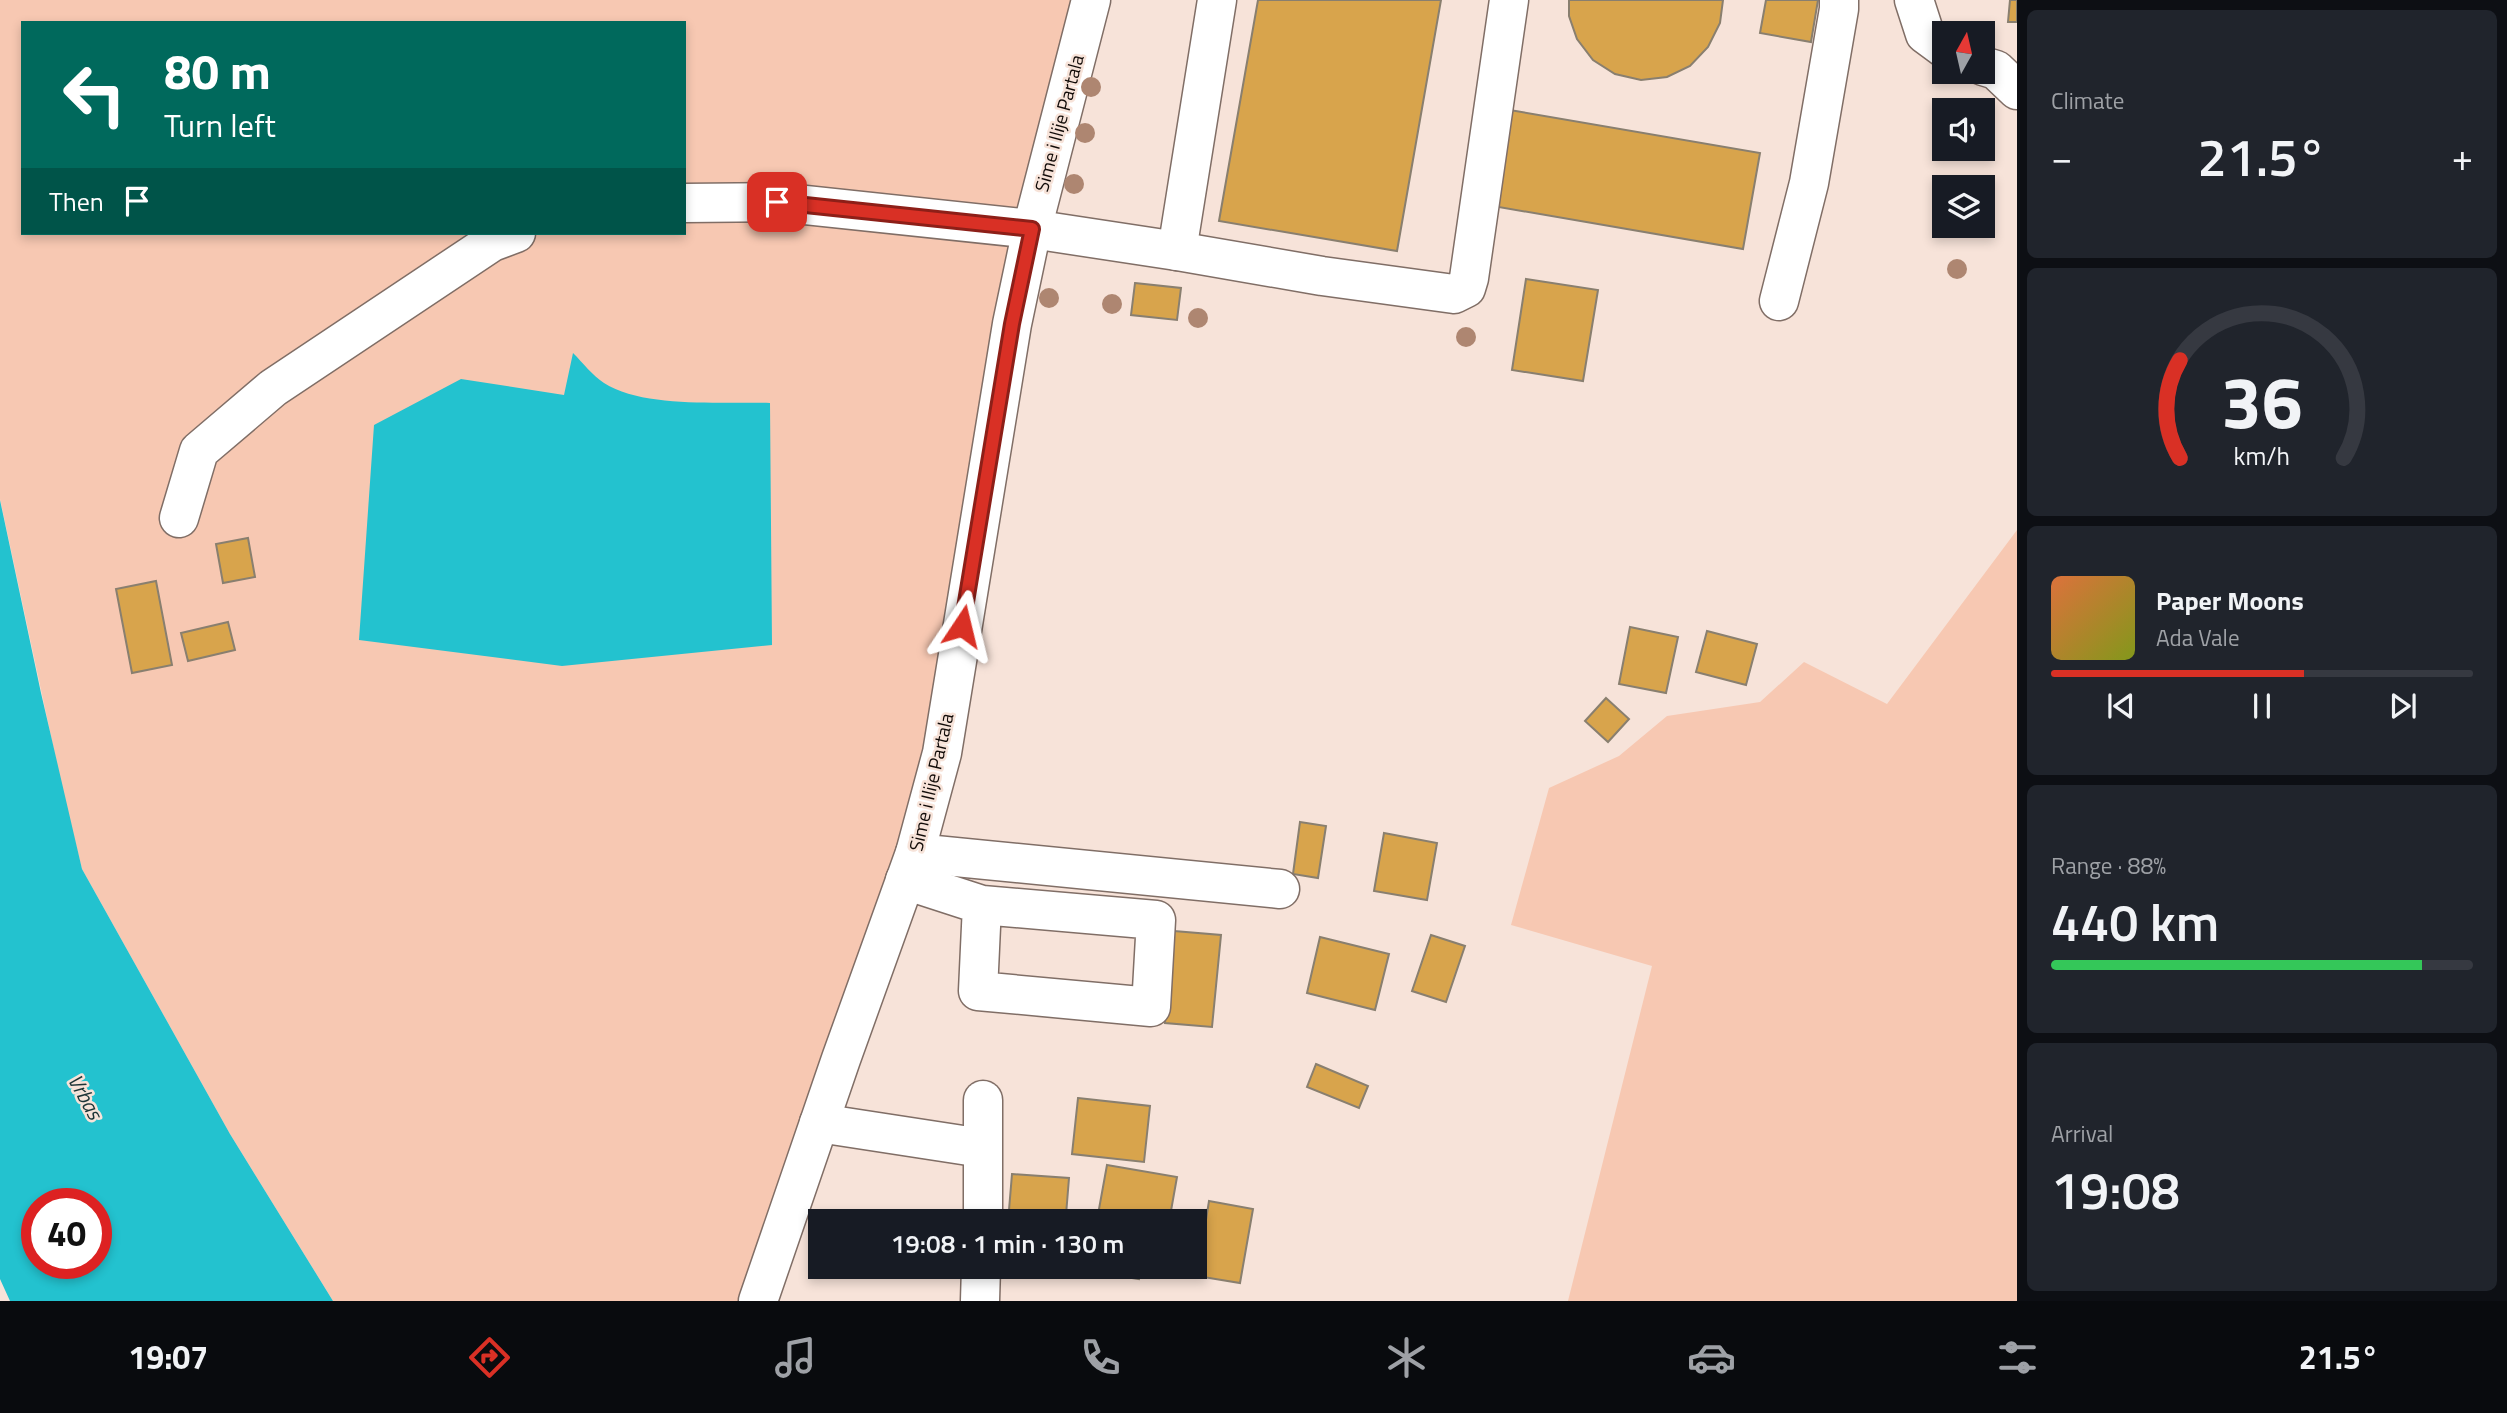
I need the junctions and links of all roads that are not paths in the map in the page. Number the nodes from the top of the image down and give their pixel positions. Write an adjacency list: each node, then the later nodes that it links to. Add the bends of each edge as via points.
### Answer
1 (1091, 0): 10 (street, Sime i Ilije Partala)
2 (1217, 0): 12 (street)
3 (1509, 0): 12 (street, via 1466,288 1454,294 1433,293)
4 (1839, 0): 13 (street, via 1808,183)
5 (1914, 0): 6 (street, via 1925,34)
6 (1932, 39)
7 (1995, 70): 8 (street)
8 (2017, 90)
9 (686, 203): 10 (street, via 777,202)
10 (1032, 229): 12 (street); 15 (street, Sime i Ilije Partala, via 1012,324 942,753)
11 (511, 235): 14 (street, via 492,242 273,388 209,442 199,451)
12 (1177, 251)
13 (1779, 301)
14 (179, 519)
15 (910, 867): 16 (street); 17 (street); 19 (street, Sime i Ilije Partala)
16 (1280, 889)
17 (982, 905): 17 (street, via 1156,920 1151,1007 978,990)
18 (983, 1100): 20 (street)
19 (819, 1123): 20 (street); 23 (street, Sime i Ilije Partala)
20 (982, 1148): 21 (street)
21 (983, 1209)
22 (981, 1279): 24 (street)
23 (758, 1301)
24 (980, 1301)

